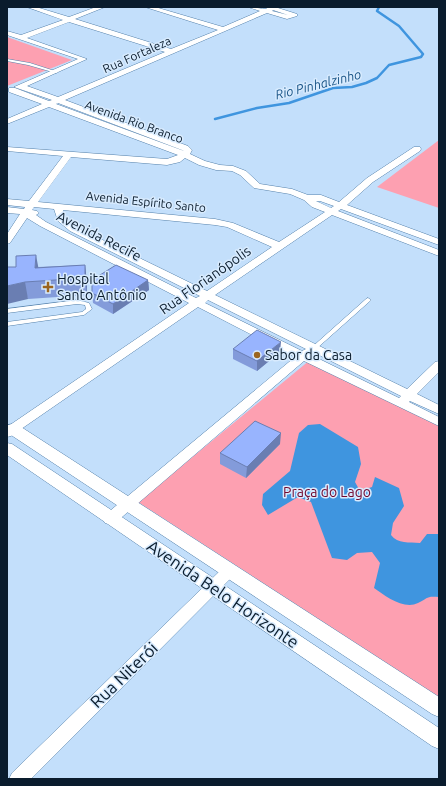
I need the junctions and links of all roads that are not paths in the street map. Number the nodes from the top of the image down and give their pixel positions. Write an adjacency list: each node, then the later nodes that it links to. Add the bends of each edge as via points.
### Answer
1 (30, 7): 5 (street)
2 (102, 7): 7 (street)
3 (148, 7): 10 (street)
4 (250, 7): 6 (street)
5 (44, 8): 7 (street); 8 (street)
6 (271, 8): 10 (street, Rua Fortaleza)
7 (75, 17): 8 (street); 9 (street)
8 (68, 19): 11 (street); 13 (street)
9 (114, 29): 11 (street); 14 (street)
10 (223, 29): 15 (street, Rua Fortaleza)
11 (108, 32): 14 (street)
12 (7, 33): 13 (street)
13 (20, 38): 17 (street, via 84,60)
14 (134, 38): 15 (street)
15 (175, 50): 20 (street, Rua Fortaleza)
16 (7, 60): 17 (lane)
17 (56, 72): 18 (street)
18 (21, 86): 19 (street); 20 (street, Avenida Rio Branco)
19 (10, 91): 21 (street, Avenida Rio Branco)
20 (60, 101): 21 (street, Rua Fortaleza); 22 (street, Avenida Rio Branco)
21 (50, 105): 23 (street, Avenida Rio Branco); 24 (street, Rua Fortaleza)
22 (96, 114): 23 (street); 25 (street, Avenida Rio Branco)
23 (86, 119): 26 (street, Avenida Rio Branco)
24 (7, 122)
25 (127, 126): 26 (street); 30 (street, Avenida Rio Branco, via 185,148 188,152)
26 (118, 131): 30 (street, Avenida Rio Branco)
27 (7, 149): 29 (street)
28 (417, 149): 33 (street, Rua Florianópolis, via 370,180)
29 (68, 155): 30 (street, via 166,162); 34 (street)
30 (185, 155): 31 (street, via 202,163 243,173 256,186 292,192)
31 (307, 198): 33 (street, via 321,198); 37 (street, via 315,205)
32 (7, 202): 34 (street, Avenida Espírito Santo)
33 (341, 205): 37 (street, Rua Florianópolis); 38 (street)
34 (29, 209): 35 (street, Avenida Espírito Santo); 36 (street, Avenida Espírito Santo); 40 (street); 46 (street, Avenida Recife, via 43,224)
35 (7, 210)
36 (58, 211): 43 (street, Avenida Espírito Santo, via 229,232); 45 (street, Avenida Recife, via 63,222 73,229)
37 (332, 212): 39 (street); 43 (street, Rua Florianópolis)
38 (391, 224): 39 (street); 41 (street)
39 (382, 231): 42 (street)
40 (7, 241)
41 (436, 241): 42 (street)
42 (425, 248): 44 (street)
43 (275, 249): 47 (street, Rua Florianópolis)
44 (439, 253)
45 (148, 266): 46 (street); 47 (street, Avenida Recife)
46 (137, 272): 49 (street, Avenida Recife)
47 (207, 296): 49 (street, Rua Florianópolis); 51 (street, Avenida Recife)
48 (368, 300): 54 (lane)
49 (197, 303): 53 (street, Avenida Recife); 59 (street, Rua Florianópolis)
50 (7, 311): 52 (lane, via 77,302 87,304 89,309 84,313)
51 (261, 323): 53 (street); 54 (street, Avenida Recife)
52 (7, 324)
53 (250, 330): 54 (street, Avenida Recife)
54 (308, 352): 56 (street, Avenida Recife); 61 (street)
55 (439, 365): 56 (street)
56 (404, 399): 57 (street, Avenida Recife); 58 (street, Avenida Recife)
57 (439, 410)
58 (439, 422)
59 (9, 430): 61 (street, Avenida Belo Horizonte)
60 (7, 448): 62 (street, Avenida Belo Horizonte)
61 (128, 504): 62 (street); 63 (street, Avenida Belo Horizonte)
62 (110, 518): 64 (street, Avenida Belo Horizonte)
63 (230, 570): 64 (street, Rua Niterói); 65 (street, Avenida Belo Horizonte)
64 (214, 587): 66 (street, Avenida Belo Horizonte); 67 (street, Rua Niterói)
65 (439, 708)
66 (439, 739)
67 (18, 779)

